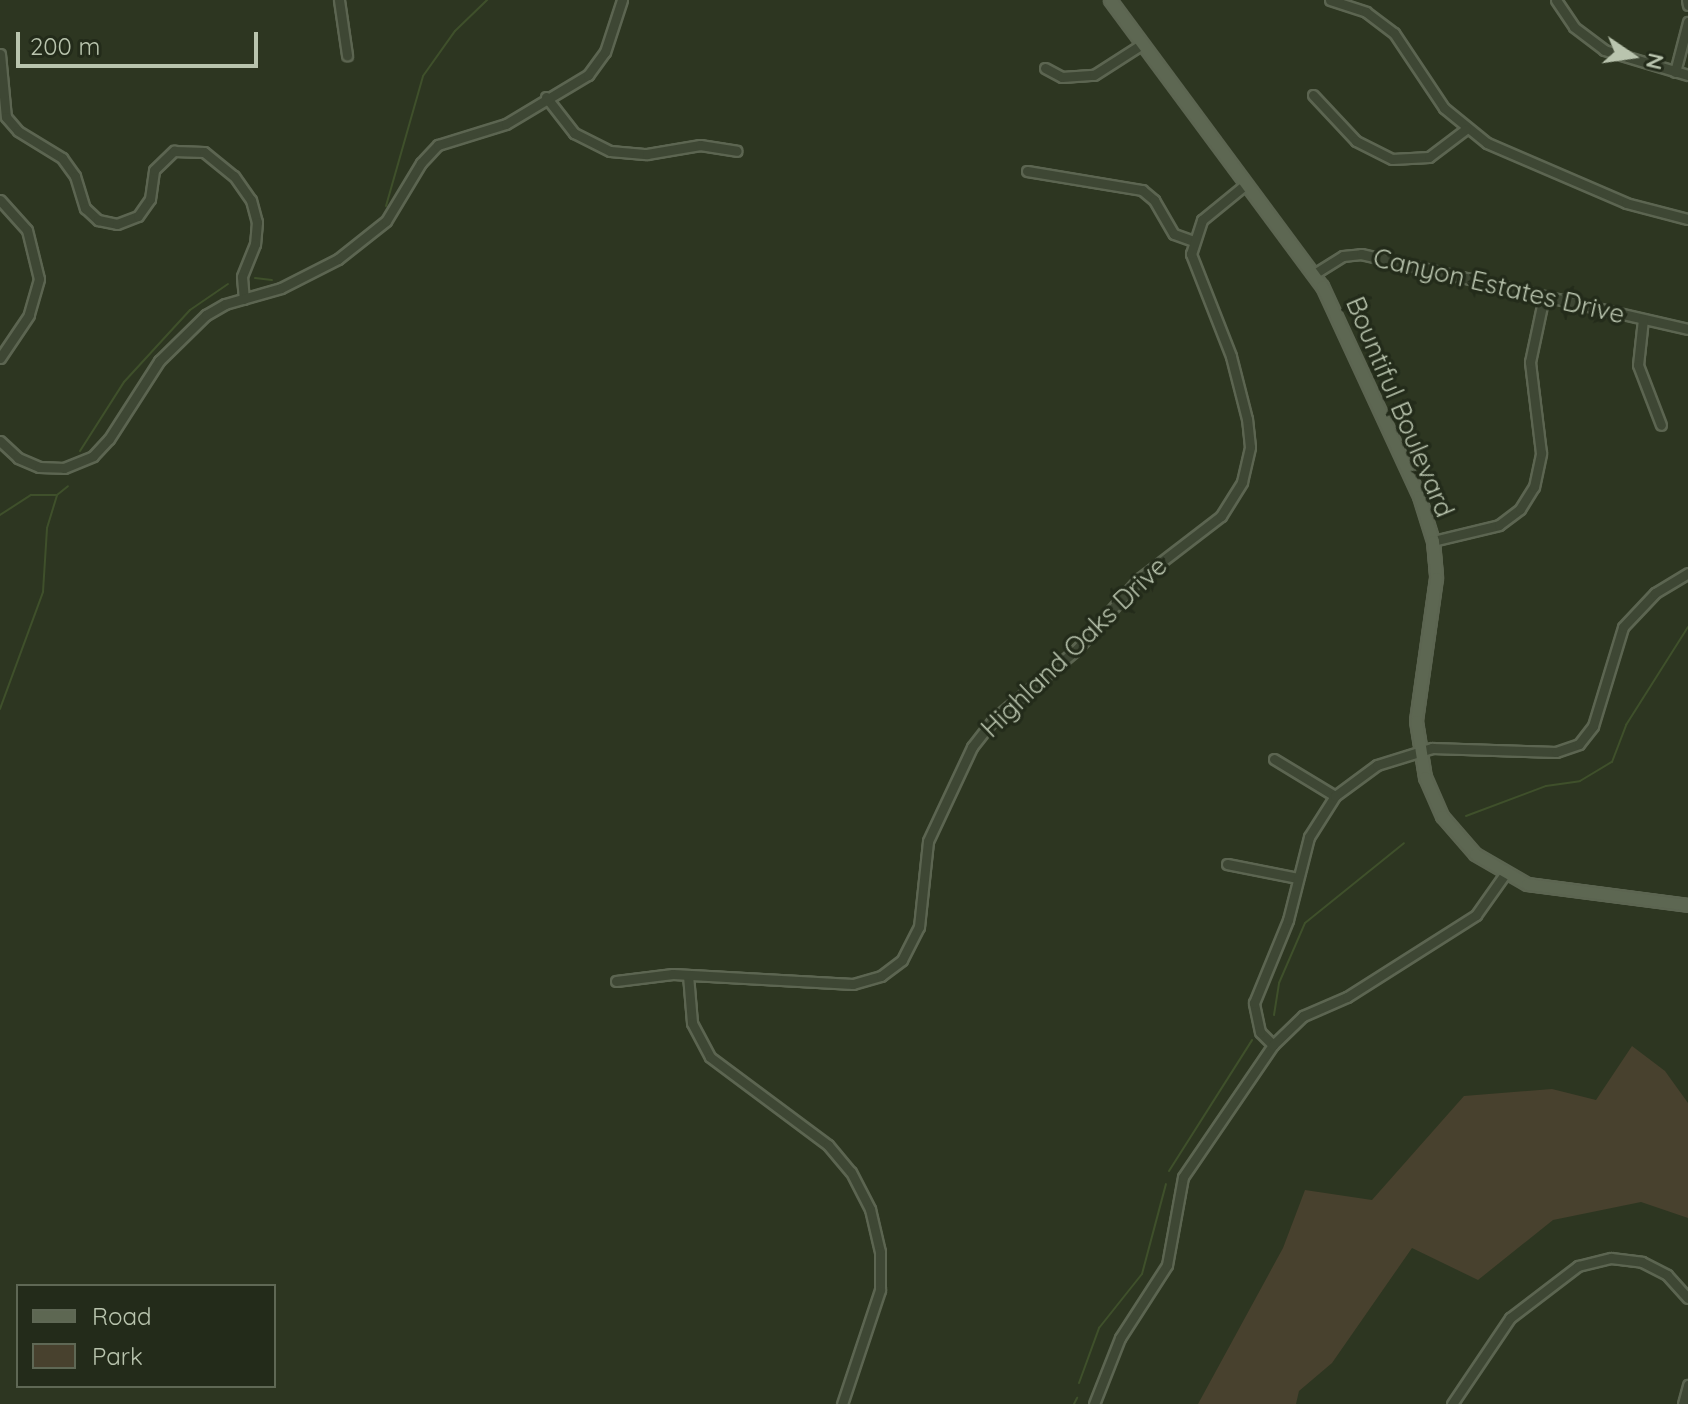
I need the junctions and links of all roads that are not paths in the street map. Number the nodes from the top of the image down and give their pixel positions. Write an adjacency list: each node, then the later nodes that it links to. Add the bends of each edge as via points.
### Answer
1 (339, 0): 9 (street)
2 (622, 0): 14 (street, via 598,64 576,84)
3 (1110, 0): 7 (main road, Bountiful Boulevard)
4 (1330, 0): 15 (street, via 1366,12 1394,33 1432,94)
5 (1556, 0): 11 (street, via 1568,20 1598,46)
6 (1688, 22): 11 (street)
7 (1141, 45): 10 (street, via 1094,75 1062,77); 18 (main road, Bountiful Boulevard)
8 (0, 54): 24 (street, via 6,117 18,131 62,158 75,176 85,208 98,220 117,224 138,216 150,199 158,164 174,151 204,152 234,176 251,200 257,222 255,244 242,273)
9 (347, 55)
10 (1045, 68)
11 (1675, 72): 12 (street)
12 (1688, 75)
13 (1313, 95): 15 (street, via 1356,141 1392,159 1429,157)
14 (546, 97): 16 (street, via 574,133 610,151 647,154 700,145); 24 (street, via 499,127 457,135 438,145 421,163 392,214 363,241 304,278)
15 (1466, 129): 20 (street, via 1509,154 1626,203)
16 (737, 151)
17 (1027, 171): 21 (street, via 1137,188 1154,200 1174,234)
18 (1246, 184): 21 (street, via 1202,220); 22 (main road, Bountiful Boulevard)
19 (0, 200): 27 (street, via 27,230 39,279 29,315)
20 (1688, 219)
21 (1193, 241): 39 (street, Highland Oaks Drive, via 1193,265 1226,339 1249,428 1247,469 1230,505 1139,579 1077,649 979,736 928,841 919,927 896,966 853,984)
22 (1314, 274): 23 (street, Canyon Estates Drive, via 1337,258 1355,254); 30 (main road, Bountiful Boulevard, via 1350,340 1419,496)
23 (1544, 296): 25 (street, Canyon Estates Drive); 30 (street, via 1530,362 1541,453 1534,487 1520,509 1499,525)
24 (244, 299): 29 (street, via 206,315 168,350 138,388 109,439 85,461 64,468 39,467 18,458)
25 (1643, 319): 26 (street, Canyon Estates Drive); 28 (street, via 1638,365)
26 (1688, 329)
27 (0, 358)
28 (1661, 425)
29 (0, 441)
30 (1433, 541): 32 (main road, Bountiful Boulevard, via 1434,610 1416,707)
31 (1688, 573): 32 (street, via 1655,593 1623,627 1593,726 1579,744 1556,752 1453,745)
32 (1419, 752): 34 (street, via 1369,769); 36 (main road, Bountiful Boulevard, via 1430,791 1450,827 1475,854)
33 (1274, 759): 34 (street)
34 (1335, 796): 37 (street, via 1309,837)
35 (1227, 864): 37 (street)
36 (1505, 874): 38 (main road, Bountiful Boulevard, via 1551,890); 41 (street, via 1476,915 1347,997 1303,1016)
37 (1298, 878): 41 (street, via 1284,933 1254,1003 1260,1032)
38 (1688, 904)
39 (688, 975): 40 (street, Highland Oaks Drive); 44 (street, via 692,1023 710,1057 828,1145 851,1172 870,1209 880,1252 880,1290)
40 (616, 981)
41 (1273, 1045): 45 (street, via 1183,1177 1167,1265 1125,1329)
42 (1688, 1298): 46 (street, via 1667,1275 1642,1262 1611,1258 1578,1266 1545,1286 1510,1318)
43 (1688, 1385): 47 (street)
44 (842, 1404)
45 (1094, 1404)
46 (1452, 1404)
47 (1683, 1404)

